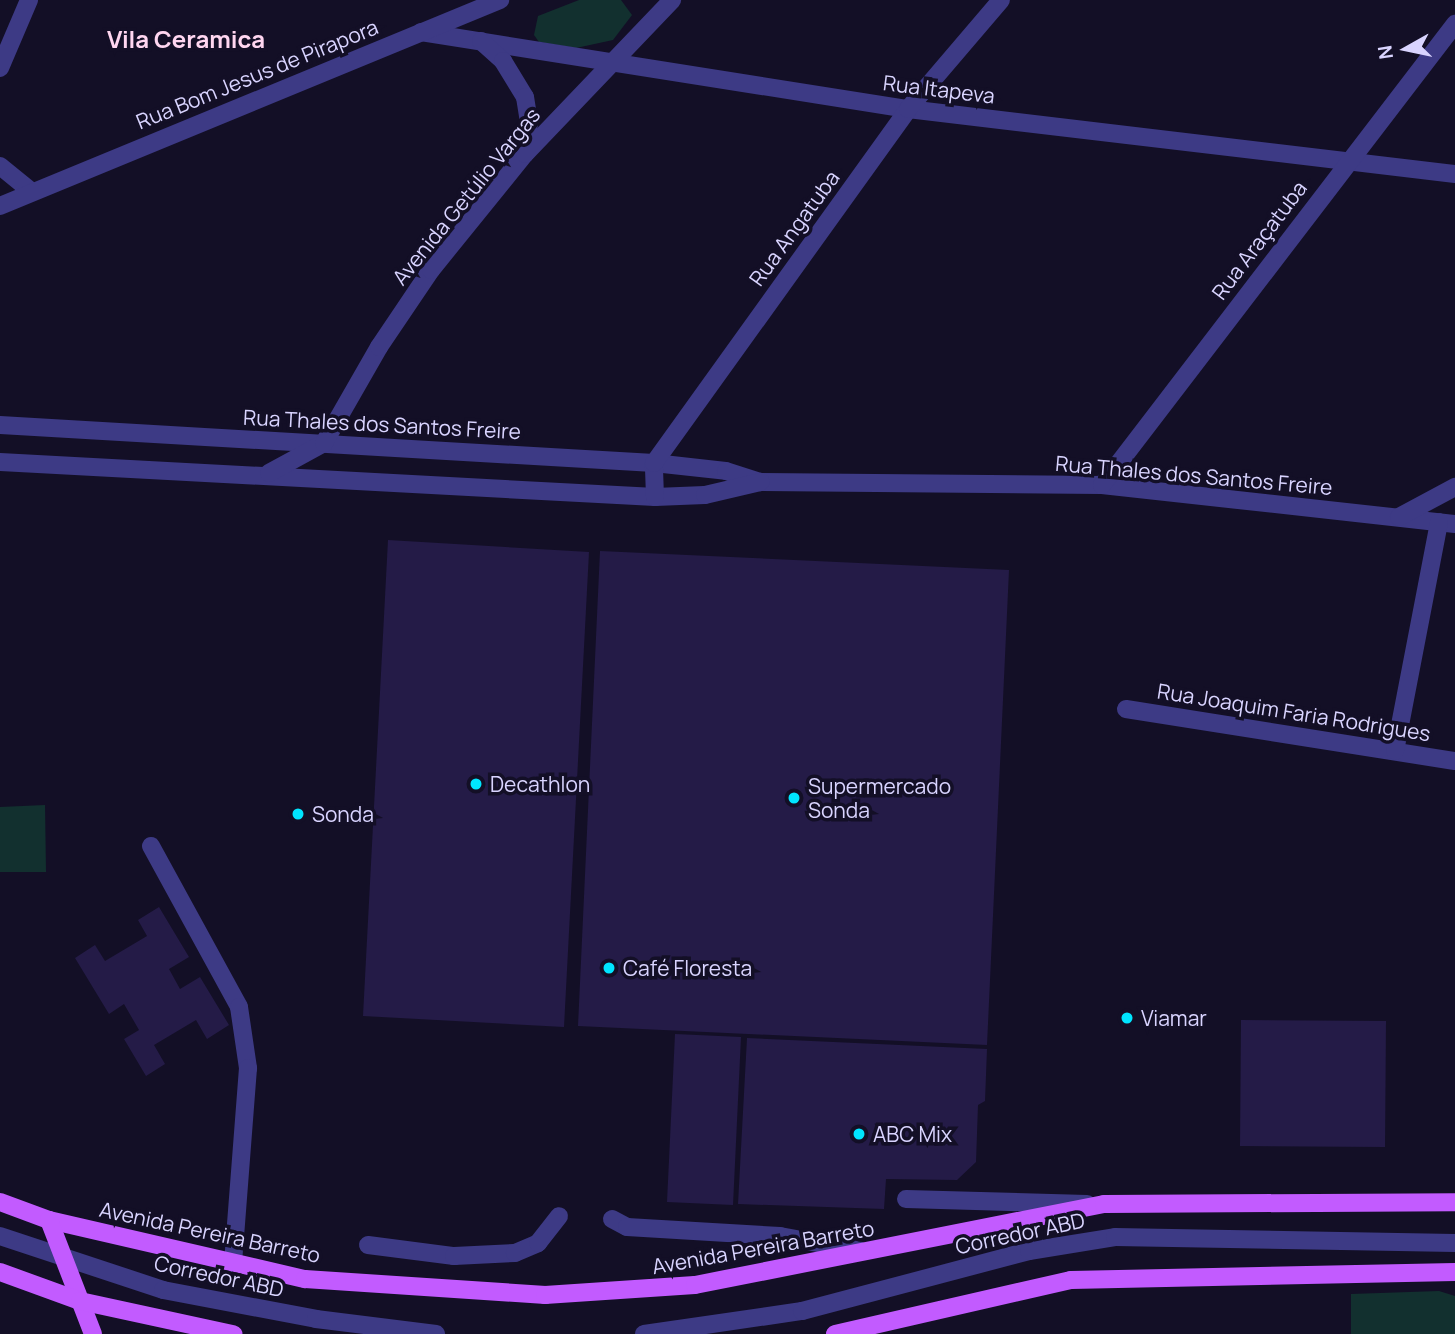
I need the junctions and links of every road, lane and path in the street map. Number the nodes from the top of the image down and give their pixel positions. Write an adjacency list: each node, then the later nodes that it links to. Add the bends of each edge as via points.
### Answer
1 (29, 0): 9 (street)
2 (500, 0): 6 (street, Rua Bom Jesus de Pirapora)
3 (672, 0): 8 (street, Avenida Getúlio Vargas)
4 (1001, 0): 10 (street, Rua Angatuba)
5 (1455, 24): 12 (street, Rua Araçatuba)
6 (421, 32): 7 (street, Rua Itapeva); 15 (street, Rua Bom Jesus de Pirapora)
7 (479, 39): 8 (street, Rua Itapeva); 11 (street, via 503,61 525,97 529,123)
8 (611, 64): 10 (street, Rua Itapeva); 11 (street, Avenida Getúlio Vargas)
9 (0, 68)
10 (908, 109): 12 (street, Rua Itapeva); 20 (street, Rua Angatuba)
11 (525, 154): 18 (street, Avenida Getúlio Vargas, via 431,270 379,347)
12 (1349, 159): 14 (street, Rua Itapeva); 23 (street, Rua Araçatuba)
13 (0, 166): 15 (street)
14 (1455, 174)
15 (30, 190): 16 (street, Rua Bom Jesus de Pirapora)
16 (0, 206)
17 (0, 425): 18 (street, Rua Thales dos Santos Freire)
18 (324, 443): 20 (street, Rua Thales dos Santos Freire); 21 (street, via 286,468)
19 (0, 462): 21 (street, Rua Thales dos Santos Freire)
20 (654, 463): 22 (street, Rua Thales dos Santos Freire, via 701,467); 25 (street)
21 (259, 477): 25 (street, Rua Thales dos Santos Freire)
22 (760, 481): 23 (street, Rua Thales dos Santos Freire); 25 (street, Rua Thales dos Santos Freire, via 705,495)
23 (1102, 485): 26 (street, Rua Thales dos Santos Freire)
24 (1455, 487): 26 (street)
25 (655, 497)
26 (1399, 517): 27 (street, Rua Thales dos Santos Freire)
27 (1447, 524): 29 (street)
28 (1126, 709): 29 (street, Rua Joaquim Faria Rodrigues)
29 (1395, 751): 30 (street, Rua Joaquim Faria Rodrigues)
30 (1455, 761)
31 (151, 846): 44 (street, via 239,1007 248,1068)
32 (906, 1199): 35 (street)
33 (0, 1202): 38 (main road, Avenida Pereira Barreto)
34 (1455, 1202): 35 (main road, Avenida Pereira Barreto)
35 (1104, 1204): 42 (main road, Avenida Pereira Barreto)
36 (559, 1216): 41 (street, via 538,1244 514,1253 454,1256)
37 (612, 1219): 42 (street, via 627,1227 780,1236)
38 (48, 1220): 43 (main road); 44 (main road, Avenida Pereira Barreto)
39 (0, 1236): 43 (street, Corredor ABD)
40 (1455, 1243): 52 (street, Corredor ABD, via 1115,1237 1029,1251 802,1311)
41 (368, 1245)
42 (868, 1253): 44 (main road, Avenida Pereira Barreto, via 695,1285 545,1295 305,1279)
43 (63, 1259): 47 (main road); 51 (street, Corredor ABD, via 163,1290 316,1319)
44 (233, 1263)
45 (0, 1272): 47 (main road)
46 (1455, 1272): 53 (main road, via 1071,1280)
47 (80, 1301): 48 (main road); 49 (main road)
48 (163, 1328): 50 (main road)
49 (93, 1334)
50 (233, 1334)
51 (436, 1334)
52 (644, 1334)
53 (835, 1334)

